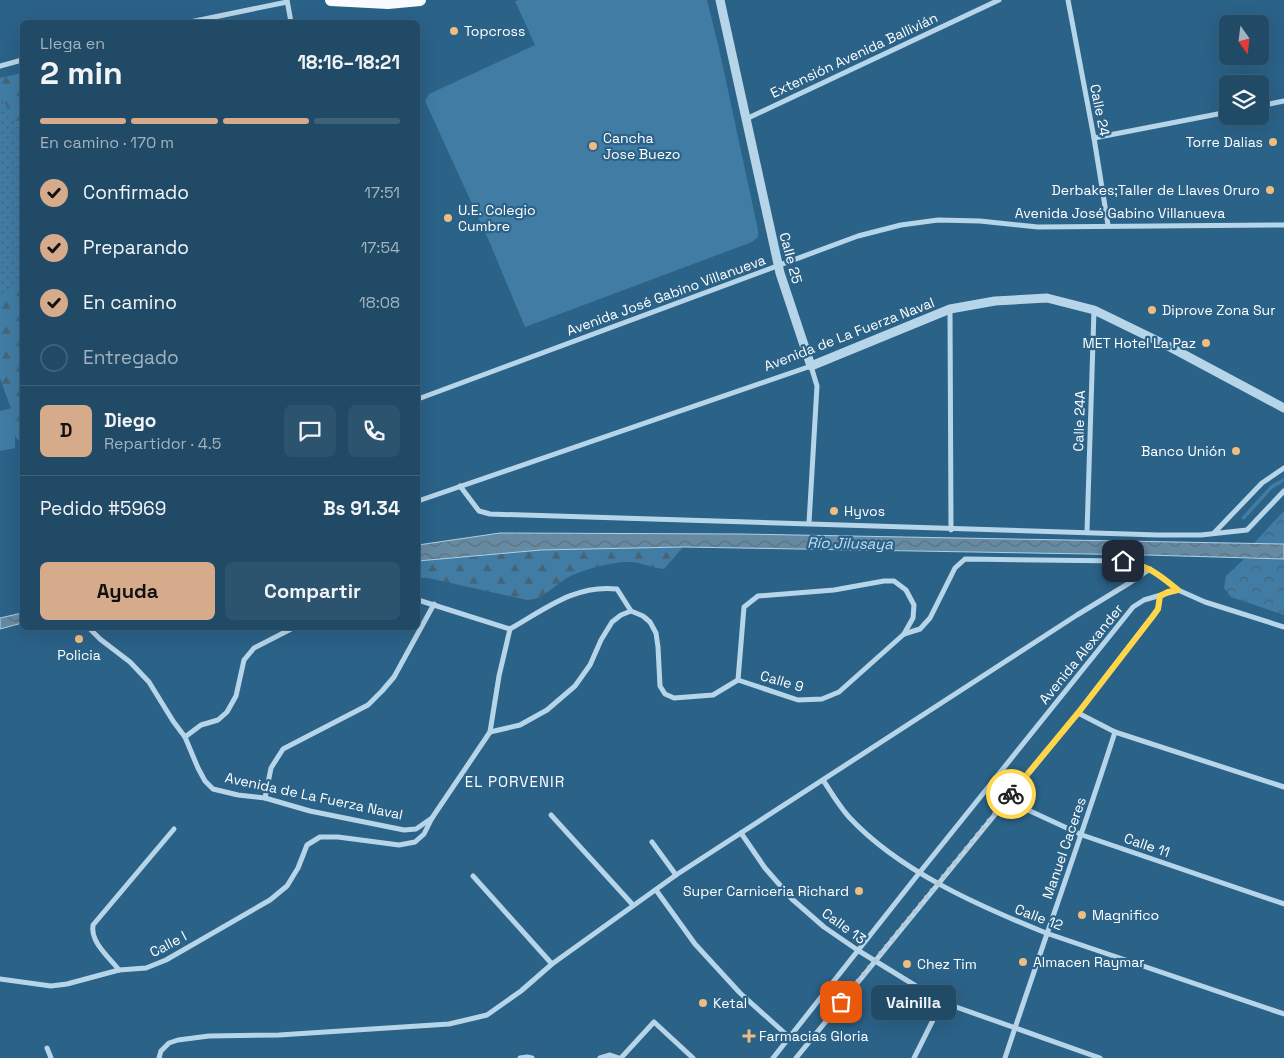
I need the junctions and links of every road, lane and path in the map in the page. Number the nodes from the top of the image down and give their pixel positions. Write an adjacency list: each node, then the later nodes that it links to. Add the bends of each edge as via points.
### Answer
1 (331, 0): 2 (main road, via 388,3)
2 (420, 0)
3 (720, 0): 14 (street, Calle 25)
4 (1000, 0): 14 (street, Extensión Avenida Ballivián)
5 (1068, 0): 15 (street, Calle 24)
6 (287, 1): 7 (street); 8 (street)
7 (199, 20)
8 (291, 20)
9 (20, 61): 10 (street)
10 (0, 66)
11 (1284, 101): 12 (street)
12 (1269, 104)
13 (1219, 114): 15 (street)
14 (746, 119): 18 (street, Calle 25)
15 (1094, 138): 17 (street, Calle 24)
16 (1284, 224): 17 (street, Avenida José Gabino Villanueva)
17 (1108, 225): 18 (street, Avenida José Gabino Villanueva, via 1038,227 938,220 858,236)
18 (778, 266): 21 (street, Calle 25); 22 (street, Avenida José Gabino Villanueva)
19 (950, 309): 20 (street, Avenida de La Fuerza Naval, via 995,301 1047,298); 21 (street, Avenida de La Fuerza Naval); 29 (street)
20 (1094, 310): 23 (street, Avenida de La Fuerza Naval); 30 (street, Calle 24A)
21 (811, 366): 25 (street, Avenida de La Fuerza Naval); 28 (street, Calle 25, via 817,386)
22 (420, 398)
23 (1284, 408)
24 (1284, 468): 31 (street, via 1262,483)
25 (460, 486): 27 (street, Avenida de La Fuerza Naval); 28 (street, via 479,511 490,514)
26 (1284, 491): 31 (street, via 1247,530)
27 (420, 500)
28 (809, 523): 29 (street)
29 (951, 530): 30 (street)
30 (1087, 532): 31 (street, via 1158,536)
31 (1214, 533)
32 (1150, 569): 33 (street, Calle 9); 44 (street, Calle 9, via 1123,561 965,559 954,568 930,618 920,629); 50 (street)
33 (1178, 590): 34 (street); 38 (street, Calle 9)
34 (1160, 596): 46 (street, via 1158,609); 60 (street, Avenida Alexander, via 1133,607)
35 (420, 600): 36 (street)
36 (434, 604): 39 (street); 42 (street)
37 (631, 611): 39 (street, via 617,589 576,592); 45 (street, via 650,622 656,633 660,686 665,694 674,698 713,695); 47 (street, via 612,622 575,686 547,710 520,725)
38 (1284, 627)
39 (510, 629): 47 (street)
40 (91, 630): 49 (street, Avenida de La Fuerza Naval, via 137,668)
41 (288, 630): 49 (street, via 248,654 234,701 227,712)
42 (420, 630)
43 (420, 630): 52 (street, via 394,677 368,705 283,749 271,768)
44 (904, 634): 45 (street, Calle 9, via 839,692 822,699 798,700); 45 (street, via 913,618 914,605 906,590 894,581 758,596 744,607)
45 (738, 680)
46 (1078, 713): 48 (street); 53 (street)
47 (490, 732): 55 (street)
48 (1115, 732): 51 (street); 58 (street, Manuel Caceres)
49 (185, 736): 52 (street, Avenida de La Fuerza Naval, via 198,768 210,786 238,795)
50 (823, 780): 57 (street); 60 (street, Calle 12, via 849,816 882,847)
51 (1284, 788)
52 (265, 798): 55 (street, Avenida de La Fuerza Naval, via 404,830 416,829)
53 (1006, 800): 58 (street, Calle 11); 63 (street)
54 (551, 814): 66 (street)
55 (432, 818): 71 (street, Calle I, via 424,834 415,842 399,845 320,837 307,845 287,886 270,900 166,960 146,968)
56 (174, 829): 71 (street, via 93,925 96,940)
57 (741, 833): 61 (street); 68 (street, Calle 13, via 764,868 792,899)
58 (1082, 835): 65 (street, Calle 11); 67 (street, Manuel Caceres)
59 (652, 842): 61 (street)
60 (920, 872): 63 (street, Calle 12); 68 (street, Avenida Alexander)
61 (676, 875): 64 (street)
62 (473, 876): 70 (street)
63 (939, 884): 67 (street, Calle 12); 69 (street)
64 (656, 890): 66 (street); 76 (street, via 701,951)
65 (1284, 904)
66 (633, 905): 70 (street)
67 (1046, 933): 74 (street, Calle 12); 75 (street, Manuel Caceres)
68 (859, 951): 69 (street, Calle 13); 76 (street, Avenida Alexander)
69 (876, 960): 73 (street, Calle 13); 86 (street)
70 (552, 964): 79 (street, via 486,1015 449,1024 209,1036 168,1043)
71 (119, 970): 72 (street, Calle I, via 51,986)
72 (0, 979)
73 (942, 1002): 75 (street, Calle 13); 87 (street)
74 (1284, 1014)
75 (1015, 1028): 88 (street, Manuel Caceres); 89 (street, Calle 13)
76 (789, 1038): 85 (street, Avenida Alexander)
77 (47, 1048): 78 (street)
78 (51, 1058)
79 (159, 1058)
80 (520, 1058): 81 (street)
81 (532, 1058)
82 (600, 1058): 83 (street, via 610,1055)
83 (620, 1058): 84 (street, via 654,1022)
84 (694, 1058)
85 (773, 1058)
86 (796, 1058)
87 (914, 1058)
88 (1005, 1058)
89 (1100, 1058)

